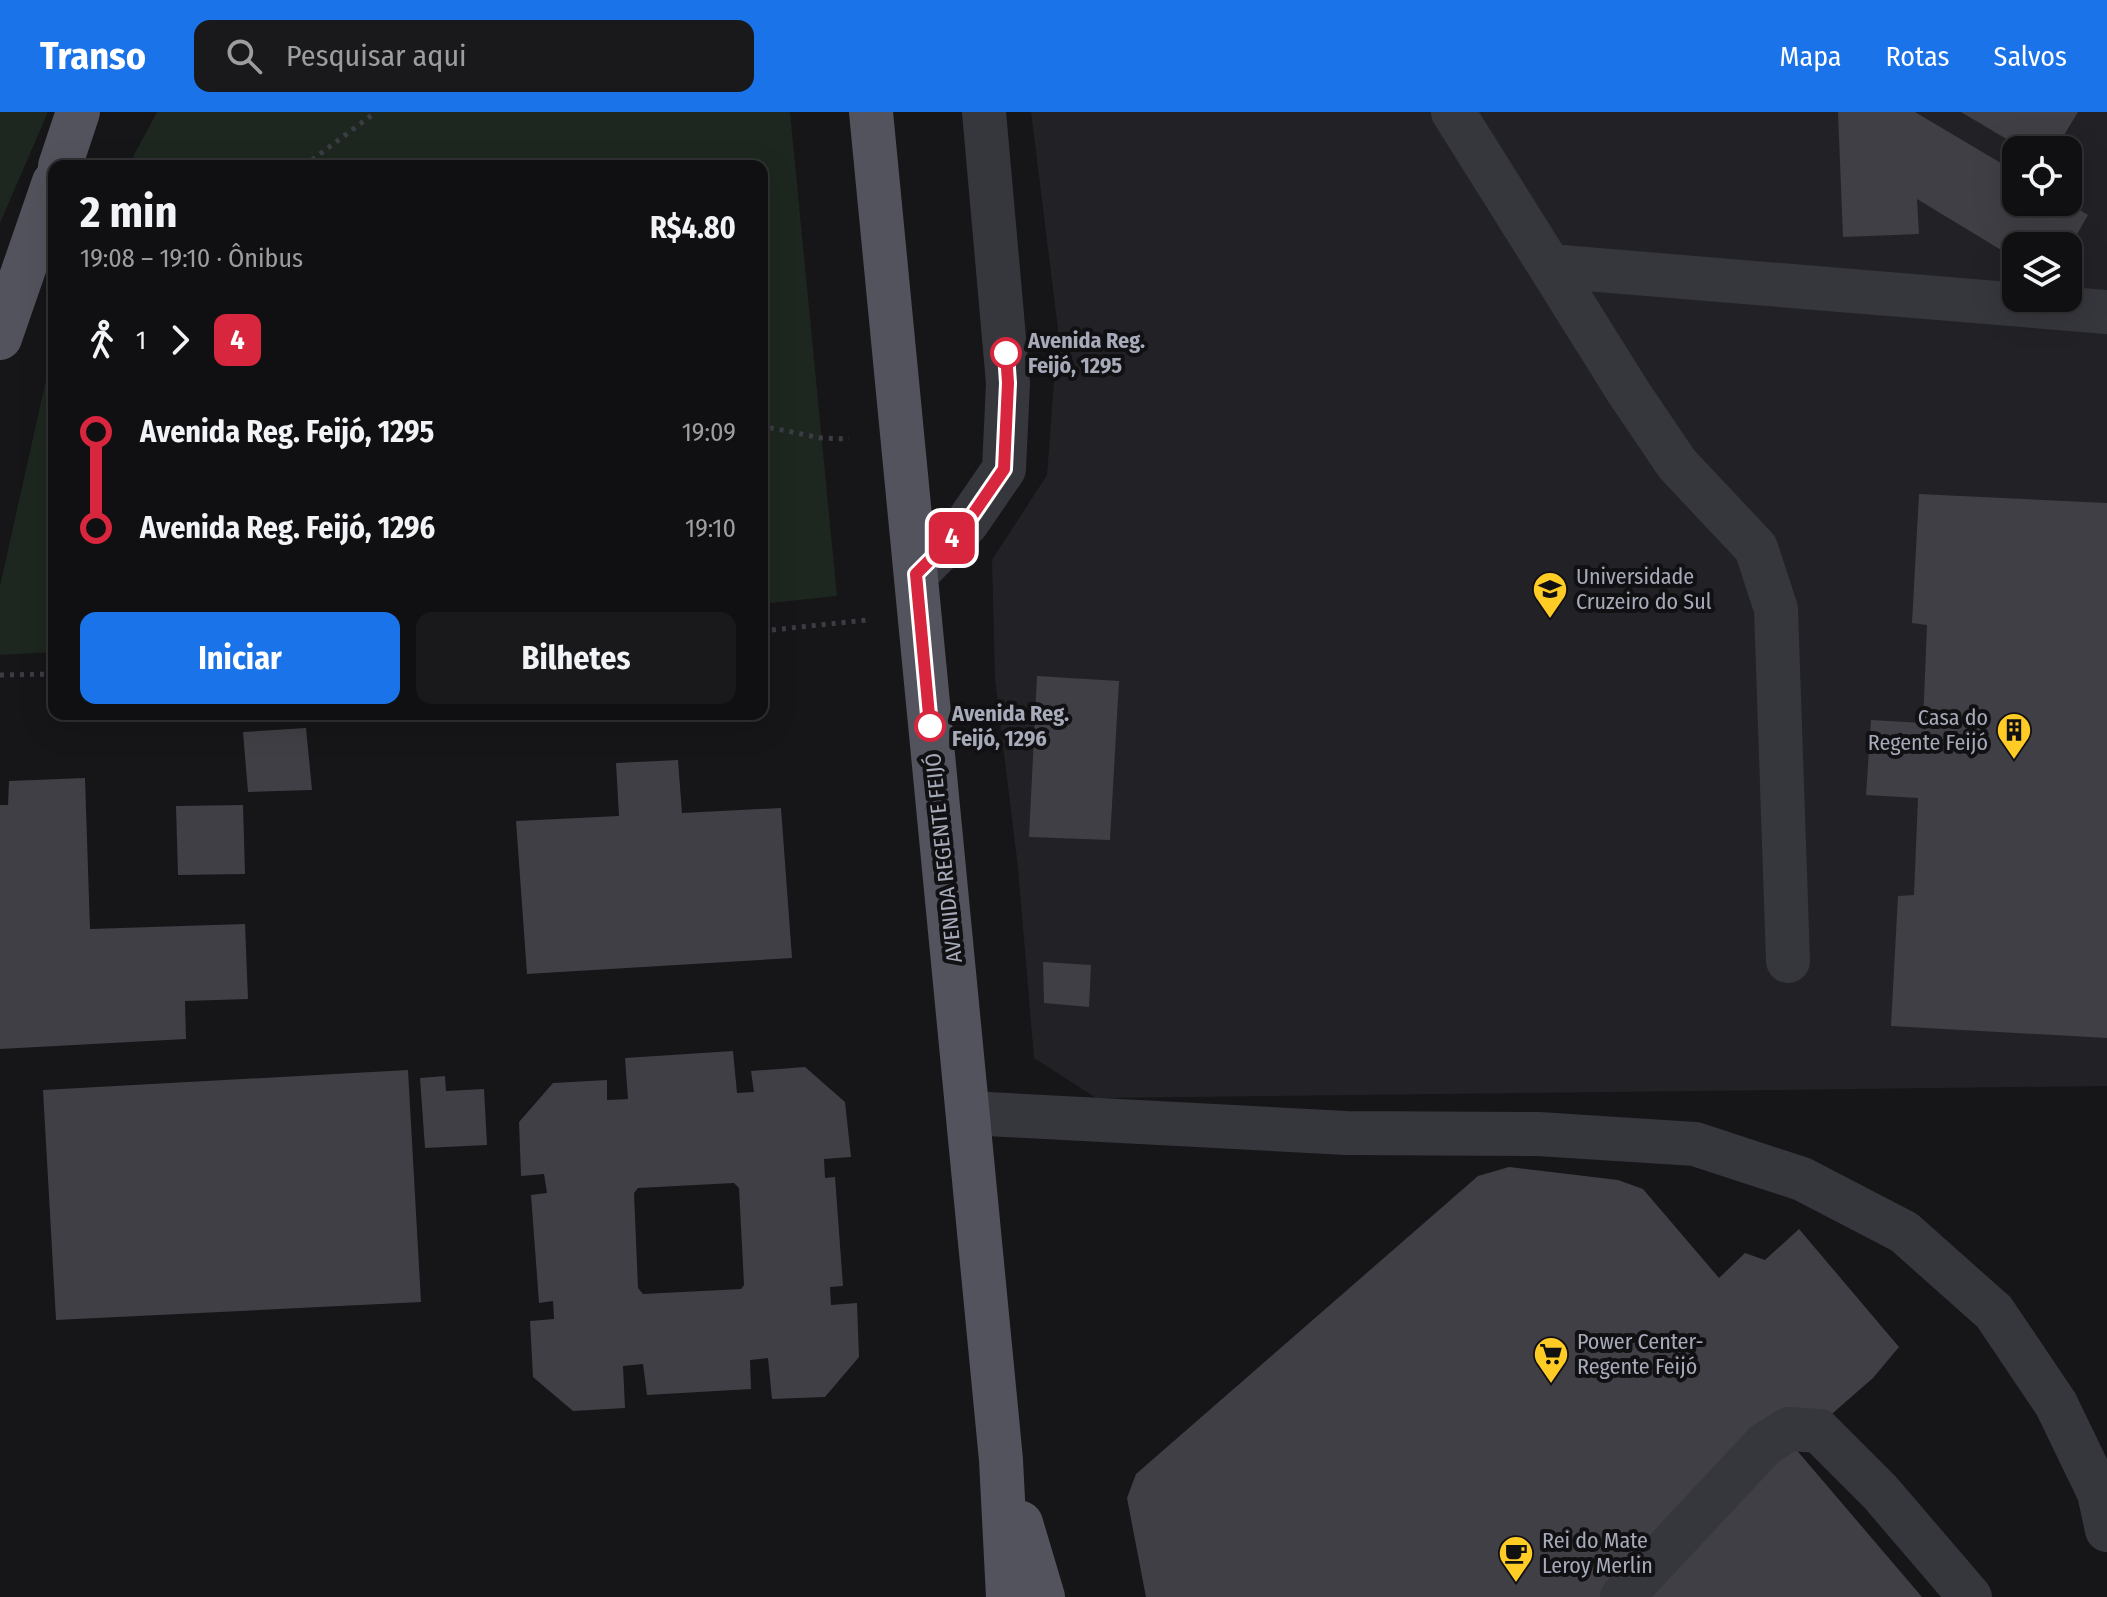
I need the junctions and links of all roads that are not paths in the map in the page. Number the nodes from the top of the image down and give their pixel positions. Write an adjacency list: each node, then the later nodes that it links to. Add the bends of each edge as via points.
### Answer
1 (78, 112): 5 (main road)
2 (871, 112): 10 (main road, AVENIDA REGENTE FEIJÓ)
3 (984, 112): 10 (lane, via 1008,383 1004,469)
4 (1453, 112): 7 (lane)
5 (62, 160)
6 (48, 199): 9 (main road)
7 (1550, 266): 8 (lane); 11 (lane, via 1677,464 1756,548 1776,609)
8 (2107, 312)
9 (0, 338)
10 (918, 594): 12 (main road, AVENIDA REGENTE FEIJÓ)
11 (1788, 961)
12 (969, 1113): 13 (main road, AVENIDA REGENTE FEIJÓ); 14 (lane, via 1695,1144 1802,1179 1904,1232 1994,1312 2056,1404 2099,1493)
13 (1001, 1460): 15 (main road, AVENIDA REGENTE FEIJÓ); 16 (main road, AVENIDA REGENTE FEIJÓ)
14 (2107, 1530)
15 (1008, 1597)
16 (1043, 1597)
17 (1622, 1597): 18 (lane, via 1765,1444 1789,1429 1819,1431 1880,1492)
18 (1970, 1597)

